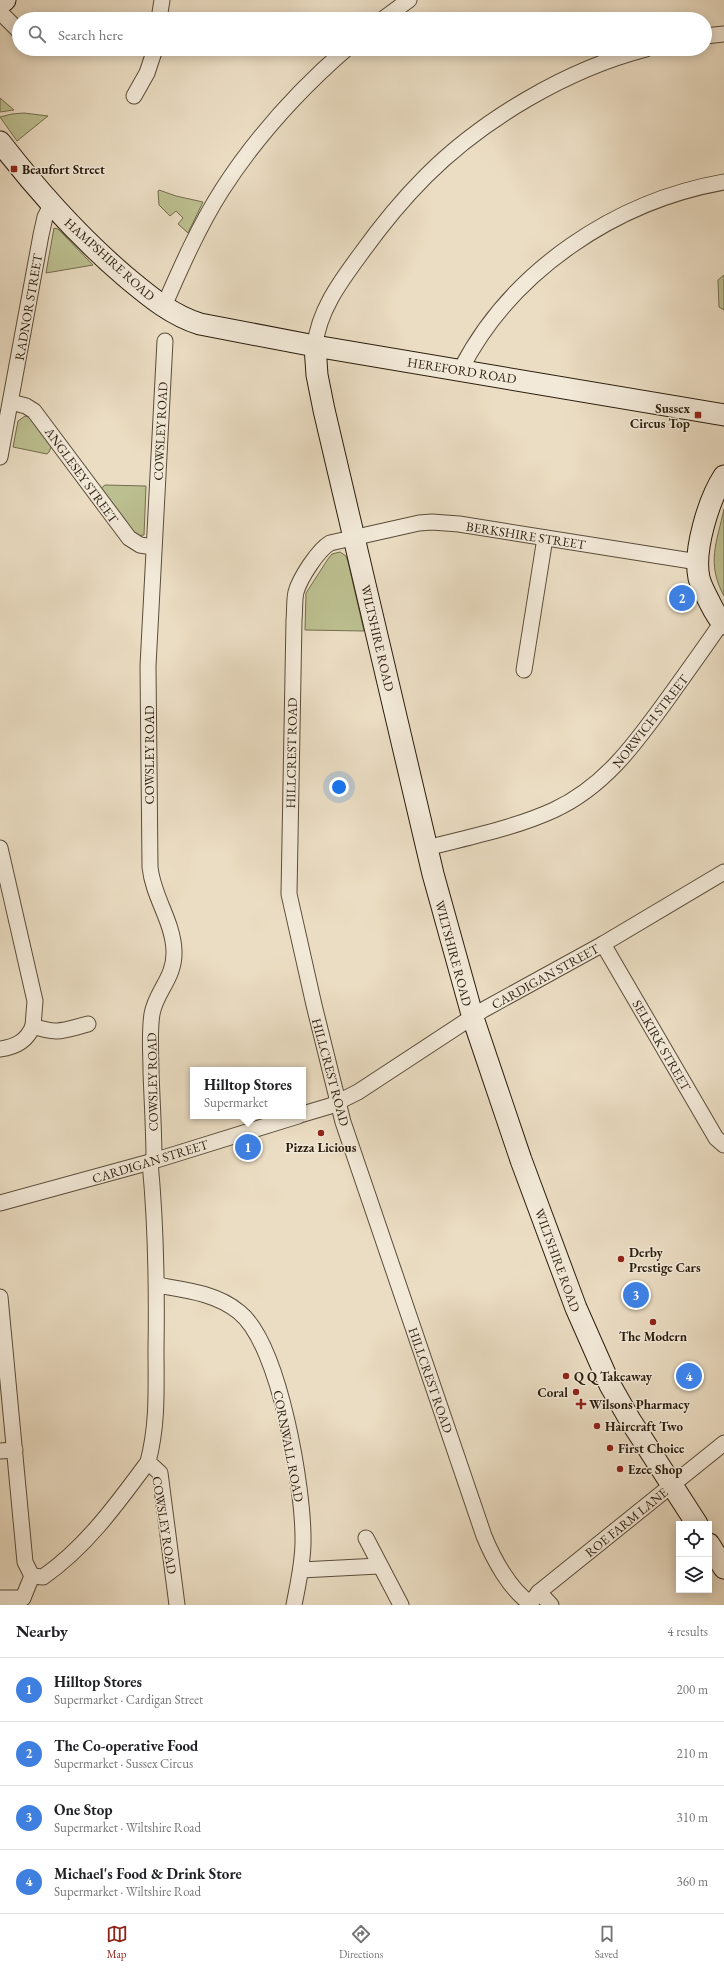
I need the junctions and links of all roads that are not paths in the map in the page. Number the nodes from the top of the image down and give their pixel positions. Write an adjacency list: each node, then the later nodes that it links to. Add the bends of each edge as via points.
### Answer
1 (4, 0): 4 (street)
2 (162, 0): 6 (street)
3 (409, 0): 7 (street)
4 (0, 4)
5 (0, 12): 8 (street)
6 (160, 12)
7 (393, 12)
8 (12, 24)
9 (724, 34): 10 (street)
10 (712, 35)
11 (153, 56): 14 (street, via 147,73)
12 (338, 56): 18 (street, via 278,116 230,178 207,216)
13 (623, 56): 21 (street, via 537,94 472,138 426,176 386,221 349,270 319,324)
14 (134, 96)
15 (0, 142): 17 (street, HAMPSHIRE ROAD)
16 (724, 182): 22 (street, via 678,193 638,207 569,248 540,270 509,301 478,340)
17 (51, 205): 18 (street, HAMPSHIRE ROAD, via 96,250); 23 (street, RADNOR STREET, via 41,235)
18 (164, 306): 19 (street, HAMPSHIRE ROAD, via 175,314)
19 (200, 324): 21 (street, HEREFORD ROAD)
20 (164, 341): 29 (street, COWSLEY ROAD)
21 (315, 346): 22 (street, HEREFORD ROAD); 27 (street, WILTSHIRE ROAD, via 317,375 324,410)
22 (461, 369): 24 (street, HEREFORD ROAD)
23 (11, 402): 25 (street, RADNOR STREET); 29 (street, ANGLESEY STREET, via 34,411 129,538 140,545)
24 (724, 414)
25 (0, 457)
26 (724, 476): 30 (street, via 706,518)
27 (354, 537): 28 (street, BERKSHIRE STREET, via 432,522); 34 (street, WILTSHIRE ROAD); 41 (street, HILLCREST ROAD, via 330,543 312,563 296,592 294,620 289,894)
28 (545, 538): 30 (street, BERKSHIRE STREET); 32 (street)
29 (153, 547): 45 (street, COWSLEY ROAD, via 148,666 150,867 154,888 171,931 174,953 170,976 152,1016)
30 (698, 562): 31 (street, via 701,584)
31 (723, 623): 34 (street, NORWICH STREET, via 633,746 596,784 568,803 543,815)
32 (524, 670)
33 (0, 848): 39 (street, via 35,1001)
34 (427, 848): 37 (street, WILTSHIRE ROAD)
35 (724, 872): 36 (street, CARDIGAN STREET)
36 (603, 944): 37 (street, CARDIGAN STREET, via 483,1010); 44 (street, SELKIRK STREET, via 716,1138)
37 (473, 1018): 41 (street, CARDIGAN STREET, via 358,1092); 52 (street, WILTSHIRE ROAD, via 521,1160 576,1308 610,1385)
38 (88, 1024): 39 (street, via 58,1032)
39 (33, 1026): 40 (street, via 21,1042)
40 (0, 1049)
41 (338, 1102): 42 (street, CARDIGAN STREET); 61 (street, HILLCREST ROAD, via 484,1536 518,1594)
42 (306, 1113)
43 (288, 1119): 45 (street, CARDIGAN STREET)
44 (724, 1146)
45 (152, 1161): 46 (street, CARDIGAN STREET); 47 (street, COWSLEY ROAD)
46 (0, 1203)
47 (157, 1285): 51 (street, COWSLEY ROAD, via 156,1428); 58 (street, CORNWALL ROAD, via 217,1298 240,1312 264,1347 281,1395 296,1470 303,1521)
48 (0, 1297): 50 (street)
49 (724, 1443): 52 (street, ROE FARM LANE)
50 (7, 1451): 59 (street, via 26,1562)
51 (148, 1462): 59 (street, via 97,1529 52,1571 43,1577); 63 (street, COWSLEY ROAD, via 160,1473)
52 (672, 1484): 53 (street, WILTSHIRE ROAD); 61 (street, ROE FARM LANE)
53 (695, 1521)
54 (366, 1538): 56 (street)
55 (712, 1549): 57 (street)
56 (379, 1566): 58 (street); 65 (street)
57 (724, 1568)
58 (301, 1570): 64 (street, CORNWALL ROAD)
59 (32, 1576): 62 (street)
60 (0, 1598): 62 (street)
61 (532, 1600): 66 (street, HILLCREST ROAD)
62 (24, 1602)
63 (177, 1605)
64 (294, 1605)
65 (401, 1605)
66 (551, 1605)

